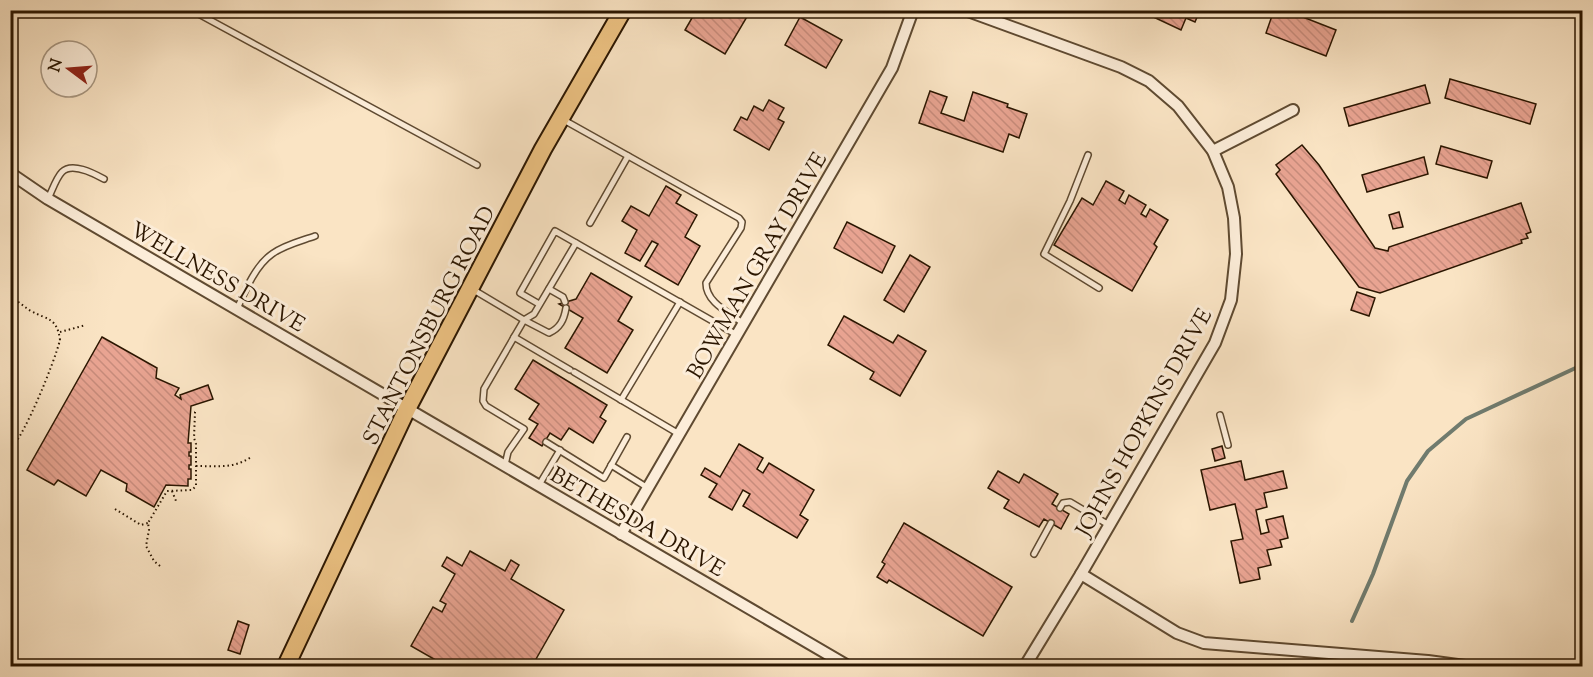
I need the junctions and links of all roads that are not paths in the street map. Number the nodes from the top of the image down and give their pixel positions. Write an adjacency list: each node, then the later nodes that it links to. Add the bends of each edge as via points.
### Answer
1 (623, 10): 6 (main road, STANTONSBURG ROAD)
2 (913, 10): 24 (street, BOWMAN GRAY DRIVE, via 892,68)
3 (965, 10): 7 (street, JOHNS HOPKINS DRIVE, via 1149,81 1178,106)
4 (195, 12): 10 (lane)
5 (1293, 110): 7 (street)
6 (561, 118): 9 (lane); 18 (main road, STANTONSBURG ROAD)
7 (1213, 151): 43 (street, JOHNS HOPKINS DRIVE, via 1228,187 1234,218 1236,254 1231,300 1215,343)
8 (1088, 155): 17 (lane, via 1044,254)
9 (628, 156): 14 (lane); 24 (lane, via 742,222 706,283 706,290 712,300)
10 (477, 165)
11 (10, 173): 13 (street, WELLNESS DRIVE)
12 (104, 179): 13 (lane, via 80,169 69,169 61,172)
13 (48, 199): 22 (street, WELLNESS DRIVE)
14 (590, 223)
15 (315, 236): 22 (lane, via 271,255 259,267)
16 (576, 243): 19 (lane); 20 (lane); 21 (lane, via 555,231 520,293)
17 (1099, 288)
18 (471, 289): 23 (lane); 28 (main road, STANTONSBURG ROAD)
19 (549, 289): 21 (lane); 23 (lane, via 563,297 566,305 559,326 549,333)
20 (680, 302): 25 (lane); 27 (lane)
21 (539, 304): 23 (lane, via 534,314)
22 (237, 309): 28 (street, WELLNESS DRIVE)
23 (524, 320): 26 (lane)
24 (744, 324): 25 (street, BOWMAN GRAY DRIVE)
25 (738, 335): 32 (street, BOWMAN GRAY DRIVE)
26 (514, 337): 27 (lane); 30 (lane, via 483,389 483,400 486,406)
27 (621, 400): 32 (lane)
28 (407, 410): 37 (street, BETHESDA DRIVE); 47 (main road, STANTONSBURG ROAD)
29 (1220, 415): 35 (lane)
30 (524, 429): 31 (lane); 37 (lane, via 508,452)
31 (532, 434)
32 (679, 434): 40 (street, BOWMAN GRAY DRIVE)
33 (627, 438): 38 (lane)
34 (546, 442): 36 (lane)
35 (1228, 445)
36 (560, 450): 38 (lane, via 604,478); 39 (lane)
37 (505, 465): 39 (street, BETHESDA DRIVE)
38 (611, 465): 40 (lane)
39 (539, 486): 44 (street, BETHESDA DRIVE)
40 (648, 488): 44 (street, BOWMAN GRAY DRIVE)
41 (1060, 508): 43 (lane, via 1063,502 1070,502)
42 (1052, 523): 45 (lane)
43 (1109, 525): 46 (street, JOHNS HOPKINS DRIVE)
44 (621, 534): 48 (street, BETHESDA DRIVE)
45 (1034, 554)
46 (1081, 574): 49 (street, JOHNS HOPKINS DRIVE); 50 (street, via 1177,633 1204,644)
47 (286, 666)
48 (848, 666)
49 (1025, 666)
50 (1465, 666)

